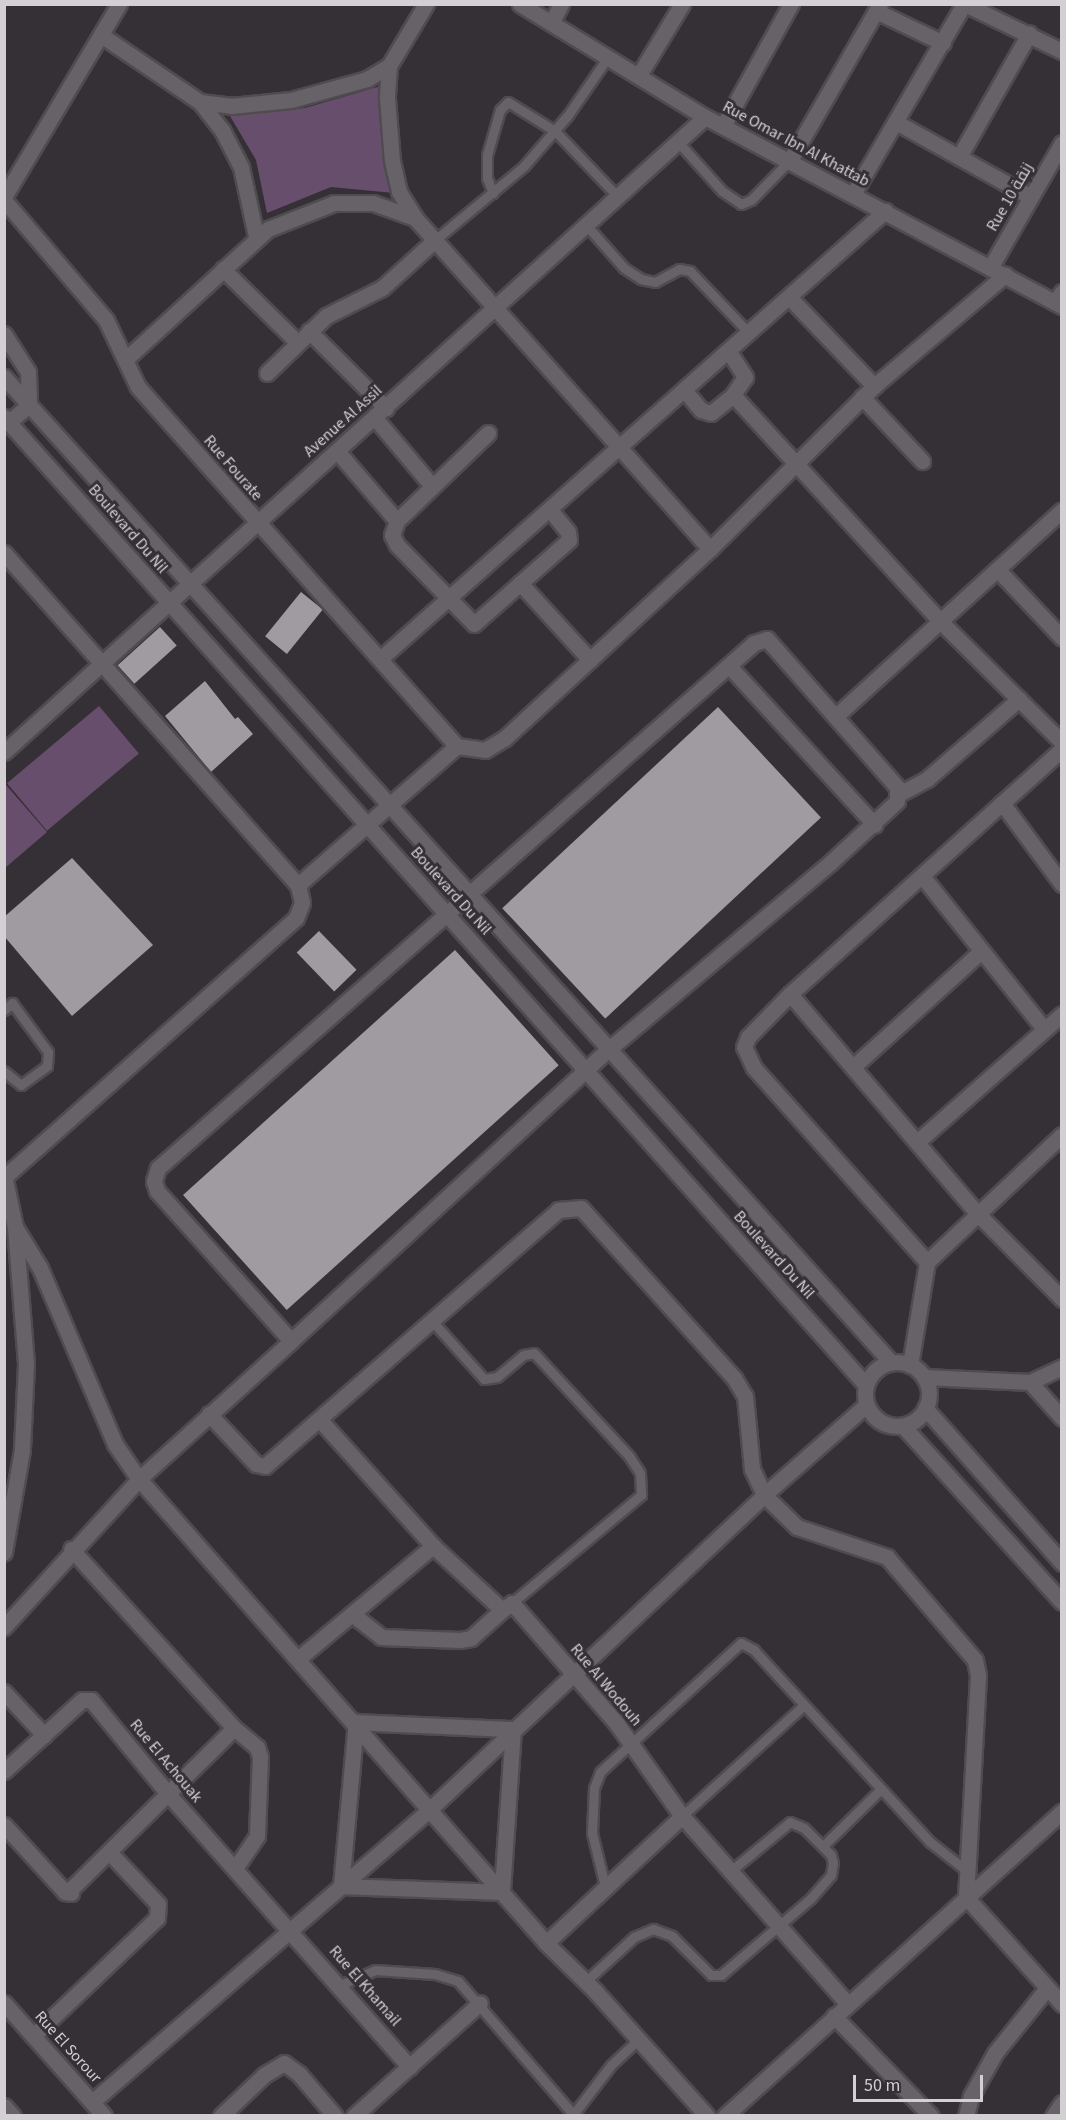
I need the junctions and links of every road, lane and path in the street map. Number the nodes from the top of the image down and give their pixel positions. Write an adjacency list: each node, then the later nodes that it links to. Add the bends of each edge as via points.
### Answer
1 (119, 4): 11 (street)
2 (426, 4): 15 (street)
3 (520, 4): 9 (street, Rue Omar Ibn Al Khattab)
4 (561, 4): 9 (street)
5 (682, 4): 16 (street)
6 (791, 4): 20 (street)
7 (965, 4): 10 (street); 12 (street)
8 (878, 8): 12 (street); 25 (street)
9 (550, 22): 14 (street, Rue Omar Ibn Al Khattab)
10 (1029, 34): 13 (street); 24 (street)
11 (101, 35): 17 (street); 30 (street)
12 (943, 43): 19 (street)
13 (1062, 51)
14 (608, 57): 16 (street, Rue Omar Ibn Al Khattab); 21 (lane)
15 (389, 66): 17 (street, via 367,79 298,99 231,105); 32 (street, via 387,98 392,161 399,192)
16 (639, 75): 18 (street, Rue Omar Ibn Al Khattab)
17 (200, 102): 34 (street, via 222,130 241,167)
18 (705, 117): 20 (street, Rue Omar Ibn Al Khattab); 22 (street, Avenue Al Assil)
19 (896, 122): 24 (street); 27 (street)
20 (723, 126): 25 (street, Rue Omar Ibn Al Khattab)
21 (555, 131): 26 (lane); 26 (lane, via 515,104 502,106 487,155 487,178); 29 (lane)
22 (680, 143): 25 (lane, via 722,191 741,204 751,200); 29 (street, Avenue Al Assil)
23 (1062, 143): 28 (street, Rue 10 زنقة)
24 (959, 157): 28 (street)
25 (790, 160): 27 (street, Rue Omar Ibn Al Khattab)
26 (493, 193): 35 (lane)
27 (853, 194): 31 (street, Rue Omar Ibn Al Khattab)
28 (1031, 197): 36 (street, Rue 10 زنقة)
29 (619, 198): 33 (street, Avenue Al Assil)
30 (4, 199): 47 (street, Rue Fourate, via 106,320)
31 (885, 211): 36 (street, Rue Omar Ibn Al Khattab); 39 (street)
32 (415, 218): 34 (street, via 373,203 334,203); 35 (street)
33 (587, 226): 41 (street, Avenue Al Assil); 44 (lane, via 624,268 642,279 655,282 679,269 690,271)
34 (256, 236): 37 (street)
35 (435, 240): 41 (street); 42 (street, via 382,288 338,308)
36 (990, 268): 38 (street, Rue Omar Ibn Al Khattab)
37 (224, 269): 45 (street); 47 (street)
38 (1005, 275): 40 (street, Rue Omar Ibn Al Khattab); 50 (street)
39 (790, 298): 44 (street); 50 (street)
40 (1059, 300)
41 (496, 309): 55 (street, Avenue Al Assil); 58 (street)
42 (309, 331): 45 (street); 55 (street)
43 (4, 334): 54 (street, via 28,372)
44 (750, 334): 46 (street)
45 (297, 342): 48 (street)
46 (729, 352): 51 (street); 52 (street, via 745,378)
47 (127, 358): 66 (street, Rue Fourate, via 129,372 138,387)
48 (267, 373)
49 (4, 377): 54 (street, Boulevard Du Nil)
50 (874, 386): 53 (street)
51 (685, 391): 52 (street, via 701,410 711,413); 58 (street)
52 (733, 395): 61 (street)
53 (862, 397): 60 (street); 61 (street)
54 (29, 405): 56 (street, Boulevard Du Nil); 70 (street, Boulevard Du Nil)
55 (380, 413): 59 (street, Avenue Al Assil); 62 (street)
56 (6, 420): 73 (street, Boulevard Du Nil)
57 (488, 433): 62 (street)
58 (619, 449): 63 (street); 67 (street)
59 (337, 451): 65 (street); 66 (street, Avenue Al Assil)
60 (922, 461)
61 (795, 464): 67 (street); 74 (street)
62 (432, 486): 65 (street)
63 (550, 510): 71 (street, via 568,532 569,540); 72 (street)
64 (1062, 510): 69 (street)
65 (397, 520): 72 (street, via 394,540)
66 (258, 523): 70 (street, Avenue Al Assil); 76 (street, Rue Fourate)
67 (710, 549): 77 (street)
68 (4, 554): 78 (street)
69 (998, 570): 74 (street); 75 (street)
70 (191, 583): 73 (street, Avenue Al Assil); 87 (street, Boulevard Du Nil)
71 (520, 583): 72 (street, via 474,624); 77 (street)
72 (451, 597): 76 (street)
73 (169, 603): 78 (street, Avenue Al Assil); 89 (street, Boulevard Du Nil)
74 (940, 621): 80 (street); 81 (street)
75 (1061, 637)
76 (381, 658): 83 (street, Rue Fourate)
77 (590, 660): 83 (street, via 505,738 485,750)
78 (102, 664): 85 (street, Avenue Al Assil); 93 (street)
79 (730, 667): 81 (street, via 754,643 767,639); 90 (street); 94 (street)
80 (1019, 699): 82 (street); 86 (street, via 927,779)
81 (837, 715): 86 (street, via 897,786)
82 (1062, 742)
83 (457, 746): 87 (street)
84 (1062, 749): 88 (street)
85 (4, 752)
86 (899, 794): 90 (street)
87 (390, 803): 89 (street); 94 (street, Boulevard Du Nil)
88 (1002, 803): 91 (street); 92 (street)
89 (366, 824): 93 (street); 95 (street, Boulevard Du Nil)
90 (875, 825): 101 (street)
91 (922, 876): 96 (street); 97 (street)
92 (1062, 884)
93 (298, 885): 107 (street, via 302,910 296,918)
94 (468, 893): 95 (street); 101 (street, Boulevard Du Nil)
95 (446, 912): 103 (street, Boulevard Du Nil); 113 (street, via 154,1174 157,1191)
96 (980, 952): 100 (street); 102 (street)
97 (790, 994): 102 (street); 110 (street, via 748,1037 746,1055)
98 (4, 1010): 104 (lane, via 12,1003 48,1052 47,1066 21,1085)
99 (1062, 1014): 100 (street)
100 (1044, 1029): 106 (street)
101 (609, 1049): 103 (street); 114 (street, Boulevard Du Nil)
102 (854, 1066): 106 (street)
103 (586, 1070): 113 (street); 119 (street, Boulevard Du Nil)
104 (4, 1071)
105 (1062, 1135): 108 (street)
106 (917, 1142): 108 (street)
107 (5, 1176): 109 (street)
108 (977, 1213): 110 (street); 111 (street)
109 (15, 1227): 126 (street, via 40,1268 115,1444); 130 (street, via 25,1320 25,1404 22,1450)
110 (927, 1262): 115 (street)
111 (1062, 1299)
112 (433, 1322): 124 (street); 127 (street, via 558,1210 581,1209 734,1378 745,1396 752,1469); 133 (lane, via 484,1379 497,1377 523,1355 534,1353 614,1438 640,1473 641,1495)
113 (291, 1341): 122 (street)
114 (891, 1362): 115 (street); 119 (street, via 876,1370)
115 (910, 1365): 117 (street)
116 (1062, 1367): 118 (street)
117 (924, 1377): 118 (street); 121 (street, via 929,1391)
118 (1030, 1382): 123 (street)
119 (866, 1385): 120 (street)
120 (866, 1405): 125 (street, via 879,1421); 127 (street)
121 (926, 1408): 125 (street); 131 (street)
122 (209, 1414): 124 (street, via 256,1464 265,1466); 126 (street)
123 (1062, 1418)
124 (320, 1420): 128 (street, Rue Al Wodouh)
125 (903, 1426): 132 (street)
126 (139, 1479): 129 (street); 136 (street)
127 (764, 1494): 137 (street); 156 (street, via 797,1527 887,1557 975,1660 978,1676)
128 (433, 1546): 133 (street, Rue Al Wodouh); 134 (street)
129 (71, 1549): 135 (street); 141 (street)
130 (4, 1552)
131 (1062, 1563)
132 (1062, 1602)
133 (507, 1606): 134 (street, via 471,1638 460,1640 381,1637); 137 (street, Rue Al Wodouh)
134 (352, 1614): 136 (street)
135 (4, 1627)
136 (299, 1658): 140 (street)
137 (573, 1673): 142 (street); 144 (street, Rue Al Wodouh)
138 (4, 1692): 143 (street)
139 (803, 1706): 144 (lane, via 754,1650 741,1644); 146 (lane); 149 (lane)
140 (356, 1722): 142 (street); 148 (street); 157 (street)
141 (234, 1728): 147 (street); 154 (street, via 257,1747 260,1757 257,1836)
142 (513, 1729): 148 (street); 159 (street)
143 (44, 1735): 145 (street, Rue El Achouak); 147 (street, Rue El Achouak, via 82,1700 91,1700)
144 (631, 1742): 149 (street, Rue Al Wodouh); 158 (lane, via 600,1772 594,1788 592,1833)
145 (4, 1771)
146 (880, 1790): 152 (lane); 156 (lane, via 935,1847)
147 (169, 1795): 153 (street); 154 (street, Rue El Achouak)
148 (430, 1809): 157 (street); 159 (street)
149 (682, 1816): 155 (street, Rue Al Wodouh); 158 (street)
150 (1060, 1816): 160 (street)
151 (4, 1825): 153 (street, via 65,1892 71,1893)
152 (823, 1846): 155 (lane, via 804,1828 790,1822); 161 (lane, via 831,1855 831,1875)
153 (110, 1853): 172 (street, via 158,1904 157,1918)
154 (236, 1867): 162 (street, Rue El Achouak)
155 (732, 1870): 161 (street, Rue Al Wodouh)
156 (967, 1871): 160 (street)
157 (341, 1886): 159 (street); 162 (street)
158 (605, 1886): 163 (street)
159 (502, 1892): 163 (street)
160 (966, 1897): 166 (street); 169 (street)
161 (780, 1926): 164 (lane, via 717,1976 704,1970 672,1936 653,1929 644,1931); 169 (street, Rue Al Wodouh)
162 (291, 1929): 165 (street, Rue El Khamail); 175 (street)
163 (546, 1943): 164 (street)
164 (586, 1981): 173 (street)
165 (340, 1984): 168 (lane, via 375,1970 435,1974 458,1981); 174 (street, Rue El Khamail)
166 (1047, 1988): 170 (street); 187 (street, via 995,2053 971,2096)
167 (4, 2003): 172 (street, Rue El Sorour)
168 (480, 2003): 174 (street); 183 (lane)
169 (848, 2004): 171 (street)
170 (1062, 2004)
171 (834, 2016): 185 (street); 186 (street)
172 (33, 2036): 175 (street, Rue El Sorour)
173 (638, 2040): 183 (lane, via 605,2072); 184 (street)
174 (410, 2067): 182 (street)
175 (92, 2102): 179 (street, Rue El Sorour)
176 (1062, 2103): 188 (street)
177 (4, 2106): 178 (street)
178 (13, 2115)
179 (104, 2115)
180 (221, 2115): 181 (street, via 272,2069 284,2063)
181 (335, 2115)
182 (354, 2115)
183 (573, 2115)
184 (707, 2115)
185 (725, 2115)
186 (931, 2115)
187 (966, 2115)
188 (1053, 2115)

